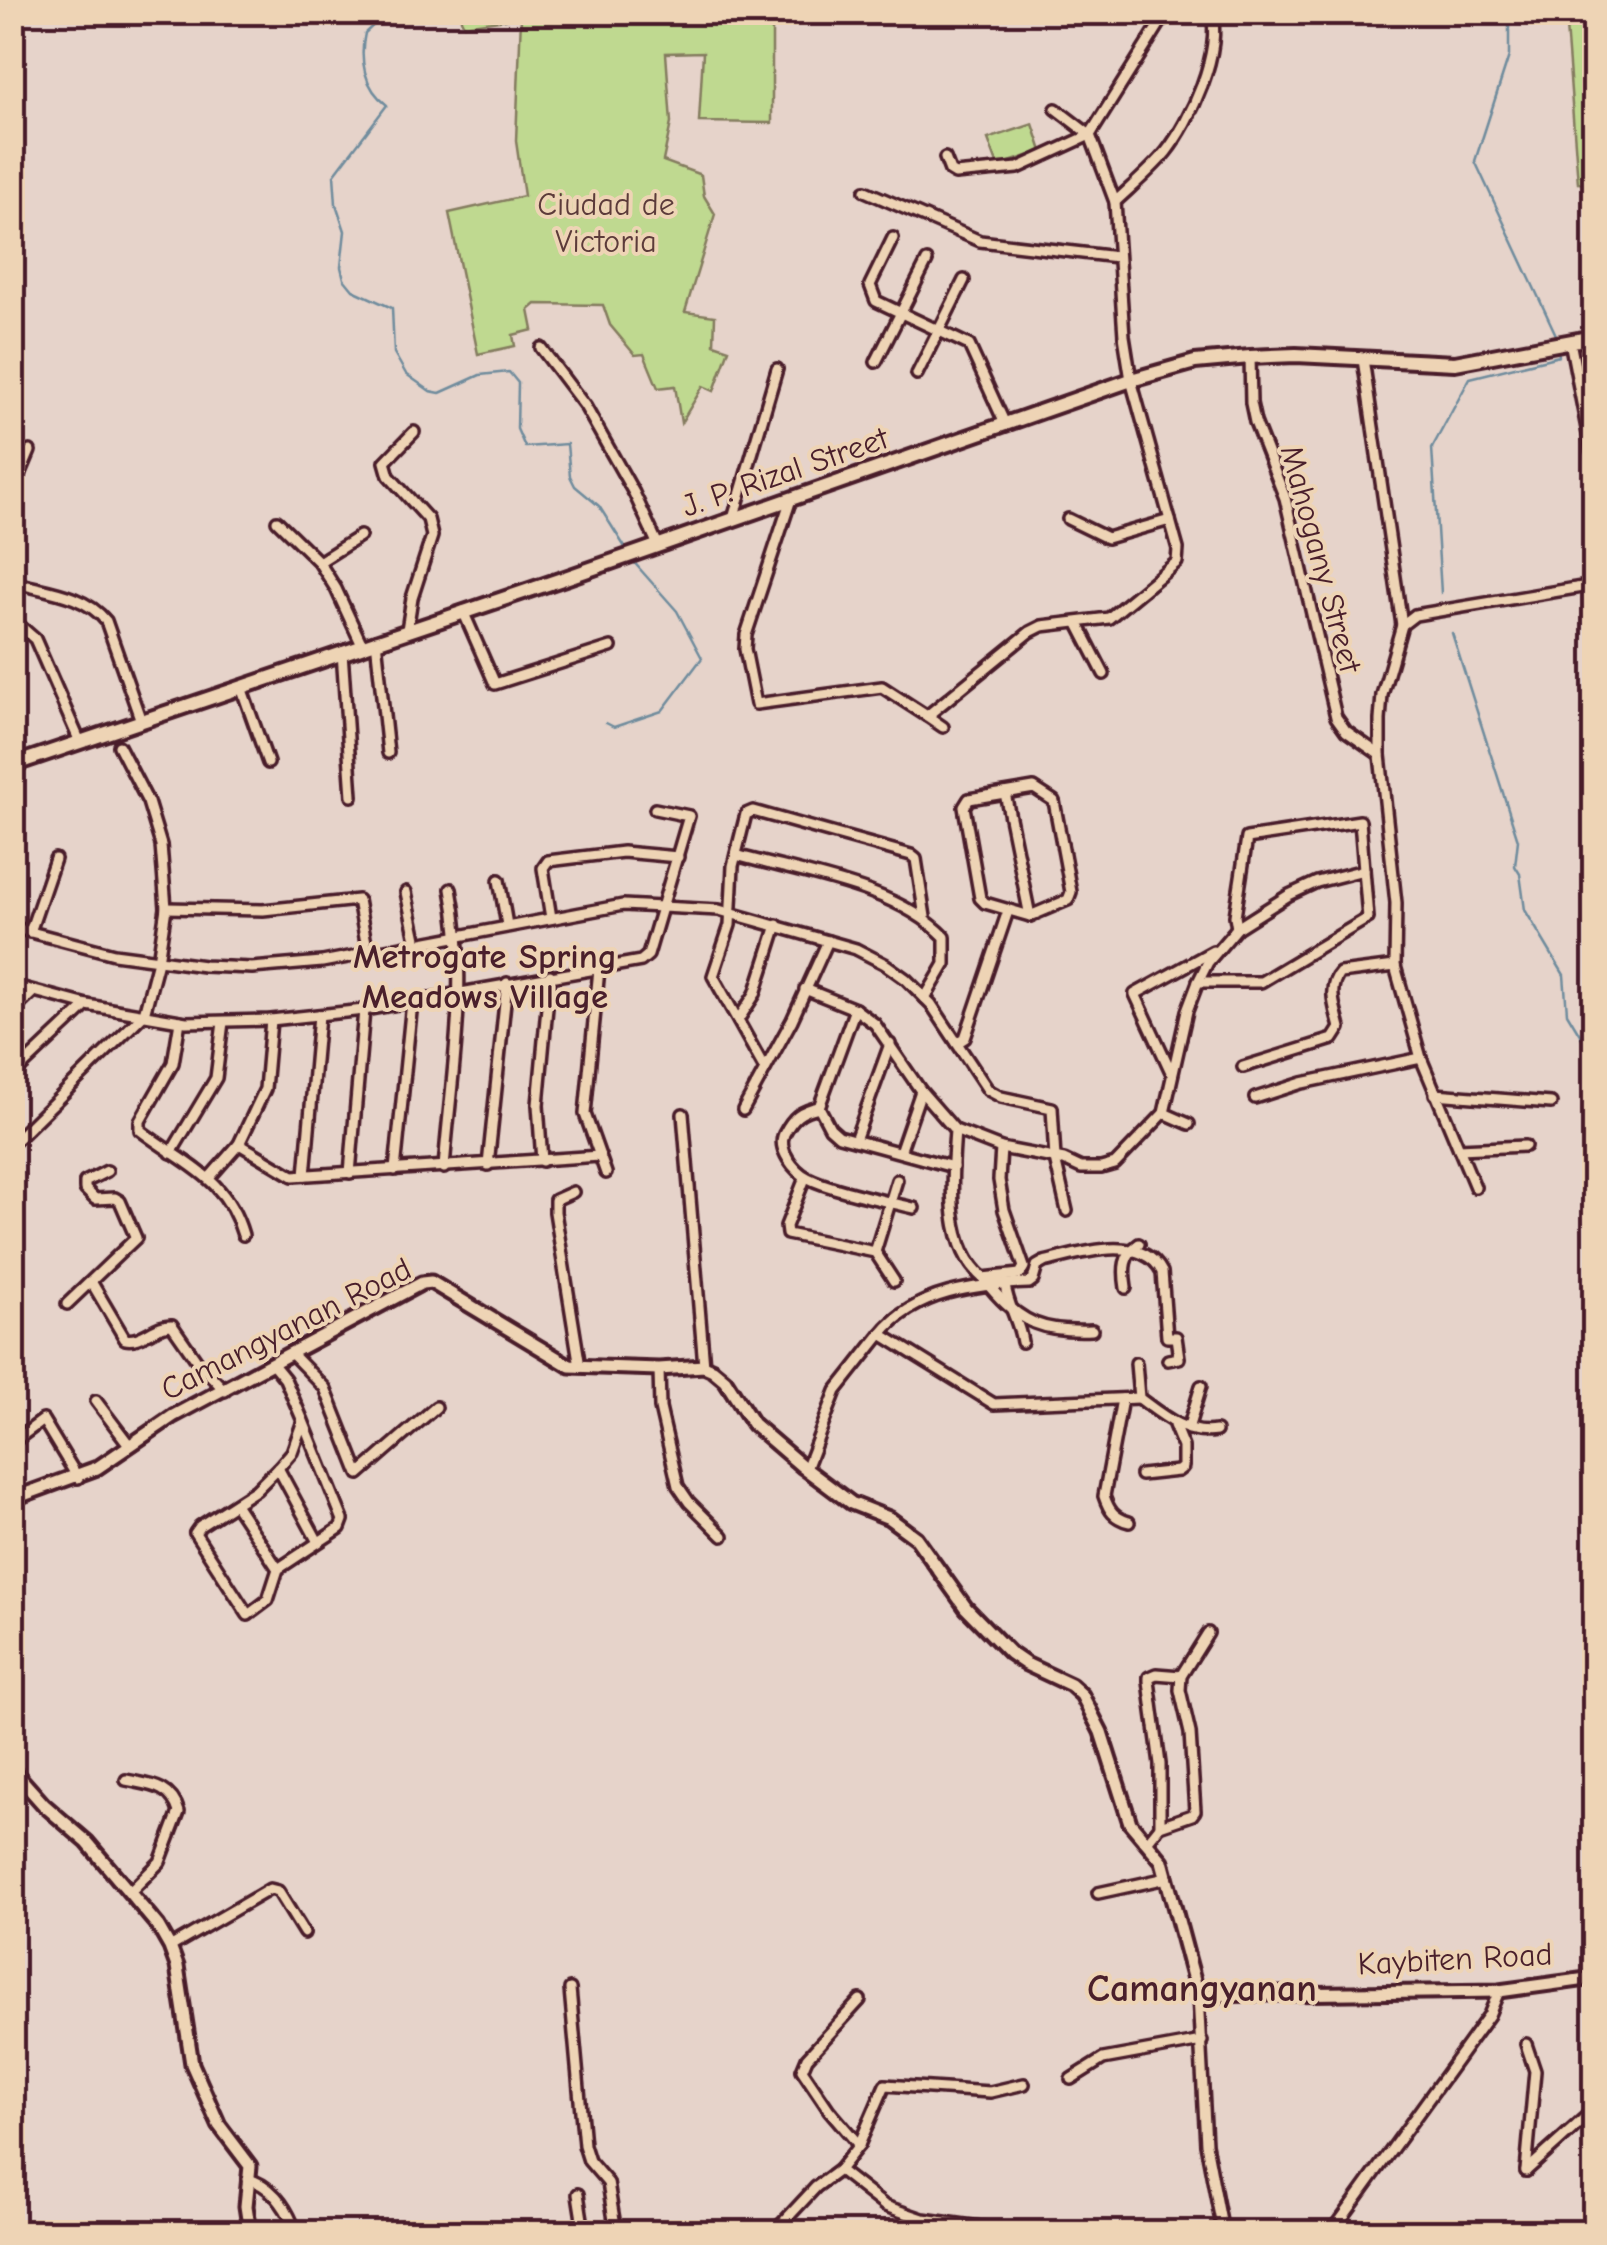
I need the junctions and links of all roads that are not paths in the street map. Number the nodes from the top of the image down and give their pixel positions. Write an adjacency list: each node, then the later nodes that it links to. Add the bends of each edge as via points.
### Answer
1 (1168, 12): 4 (street)
2 (1211, 12): 7 (street, via 1214,38 1202,85 1179,134)
3 (1056, 109): 4 (street)
4 (1090, 135): 5 (street, via 1018,168 955,174); 7 (street)
5 (945, 158)
6 (864, 191): 9 (street, via 980,241)
7 (1115, 202): 9 (street)
8 (893, 238): 12 (street, via 870,285 876,301)
9 (1117, 257): 22 (street)
10 (927, 262): 12 (street)
11 (964, 280): 13 (street)
12 (902, 314): 13 (street); 19 (street)
13 (939, 334): 21 (street); 23 (street, via 969,345)
14 (1594, 337): 15 (main road, J. P. Rizal Street)
15 (1570, 341): 18 (main road, J. P. Rizal Street, via 1455,363); 26 (street)
16 (541, 348): 34 (street, via 585,406 634,493)
17 (1250, 357): 18 (main road, J. P. Rizal Street); 22 (main road, J. P. Rizal Street, via 1195,362); 55 (street, Mahogany Street, via 1255,422 1285,498 1336,717)
18 (1363, 358): 41 (street)
19 (876, 362)
20 (776, 369): 29 (street)
21 (917, 374)
22 (1132, 380): 23 (main road, J. P. Rizal Street); 31 (street)
23 (1005, 424): 28 (main road, J. P. Rizal Street)
24 (414, 432): 42 (street, via 385,462 388,476 431,526)
25 (30, 452): 27 (street)
26 (1594, 465)
27 (12, 494)
28 (792, 499): 29 (main road, J. P. Rizal Street); 49 (street, via 746,634 756,704 882,687)
29 (733, 519): 34 (main road, J. P. Rizal Street)
30 (1068, 519): 31 (street, via 1107,538)
31 (1170, 520): 40 (street, via 1177,562 1109,618)
32 (277, 521): 35 (street)
33 (360, 536): 35 (street)
34 (652, 547): 38 (main road, J. P. Rizal Street)
35 (319, 562): 44 (street)
36 (12, 582): 50 (street, via 97,610)
37 (1594, 585): 41 (street, via 1415,614)
38 (463, 612): 42 (main road, J. P. Rizal Street); 45 (street, via 495,684)
39 (12, 619): 52 (street, via 35,639)
40 (1078, 624): 47 (street); 49 (street, via 1030,632)
41 (1402, 625): 55 (street, via 1382,695)
42 (406, 630): 43 (main road, J. P. Rizal Street)
43 (376, 640): 44 (main road, J. P. Rizal Street); 54 (street)
44 (362, 645): 46 (main road, J. P. Rizal Street)
45 (612, 647)
46 (342, 652): 48 (main road, J. P. Rizal Street); 59 (street)
47 (1104, 674)
48 (241, 686): 50 (main road, J. P. Rizal Street); 56 (street)
49 (926, 716): 51 (street)
50 (141, 721): 52 (main road, J. P. Rizal Street)
51 (943, 727)
52 (80, 742): 57 (main road, J. P. Rizal Street)
53 (119, 746): 68 (street, via 161,845)
54 (388, 753)
55 (1380, 755): 86 (street, via 1396,902)
56 (268, 763)
57 (12, 765)
58 (1006, 793): 70 (street, via 968,800 964,807 980,898); 72 (street); 72 (street, via 1034,788 1054,801 1071,892 1068,900)
59 (352, 796)
60 (655, 809): 62 (street, via 689,816)
61 (736, 855): 71 (street); 73 (street, via 874,894); 73 (street, via 746,814 753,810 911,855)
62 (678, 857): 69 (street); 74 (street, via 623,852 548,861 543,868)
63 (56, 860): 79 (street)
64 (1364, 870): 78 (street, via 1317,882); 78 (street, via 1360,821 1248,838); 89 (street, via 1368,918 1261,982)
65 (499, 880): 75 (street)
66 (451, 889): 80 (street)
67 (406, 892): 82 (street)
68 (166, 908): 84 (street, via 263,910 358,900); 85 (street)
69 (662, 908): 71 (street); 74 (street, via 622,905); 87 (street, via 648,955)
70 (1008, 911): 72 (street); 108 (street, via 965,1038)
71 (731, 912): 76 (street); 104 (street, via 713,976)
72 (1030, 916)
73 (924, 917): 95 (street, via 944,937 944,964)
74 (552, 918): 75 (street)
75 (506, 925): 80 (street)
76 (777, 926): 81 (street); 104 (street, via 755,994)
77 (12, 927): 79 (street)
78 (1236, 928): 83 (street)
79 (30, 932): 85 (street)
80 (458, 938): 82 (street); 94 (street)
81 (828, 941): 92 (street); 95 (street, via 885,964)
82 (416, 944): 84 (street)
83 (1221, 946): 89 (street); 112 (street, via 1135,994)
84 (368, 953): 85 (street, via 252,968)
85 (158, 961): 101 (street)
86 (1395, 966): 109 (street); 110 (street, via 1334,978 1340,1028 1333,1040)
87 (600, 969): 88 (street); 132 (street, via 584,1098)
88 (550, 975): 90 (street); 134 (street, via 538,1104)
89 (1198, 982): 112 (street)
90 (507, 983): 94 (street); 135 (street)
91 (12, 986): 93 (street)
92 (804, 989): 98 (street); 111 (street)
93 (33, 992): 97 (street); 100 (street)
94 (458, 992): 96 (street); 137 (street)
95 (924, 998): 108 (street)
96 (412, 1002): 99 (street); 138 (street)
97 (87, 1005): 101 (street); 113 (street)
98 (856, 1009): 107 (street); 118 (street)
99 (364, 1010): 102 (street); 141 (street)
100 (12, 1012)
101 (144, 1014): 105 (street); 125 (street)
102 (319, 1016): 103 (street); 142 (street)
103 (271, 1020): 106 (street); 126 (street, via 265,1089)
104 (738, 1020): 111 (street)
105 (180, 1021): 106 (street); 131 (street, via 173,1063 139,1126)
106 (222, 1022): 131 (street, via 216,1078)
107 (890, 1044): 114 (street); 124 (street)
108 (957, 1044): 133 (street, via 988,1090 1052,1108)
109 (1420, 1058): 115 (street); 116 (street)
110 (1243, 1067)
111 (765, 1069): 119 (street)
112 (1172, 1074): 120 (street)
113 (12, 1076)
114 (922, 1091): 123 (street); 130 (street)
115 (1435, 1094): 117 (street); 129 (street)
116 (1255, 1098)
117 (1551, 1103)
118 (819, 1107): 124 (street, via 838,1136); 144 (street, via 794,1117 781,1140)
119 (742, 1110)
120 (1164, 1113): 122 (street); 133 (street, via 1115,1164 1081,1168)
121 (684, 1114): 168 (street)
122 (1189, 1124)
123 (954, 1130): 128 (street); 136 (street)
124 (855, 1140): 130 (street)
125 (12, 1144)
126 (239, 1144): 142 (street, via 293,1176); 143 (street)
127 (1524, 1146): 129 (street)
128 (1001, 1148): 133 (street); 136 (street, via 999,1180 1024,1258 1020,1274 982,1278 974,1270 957,1226)
129 (1458, 1149): 146 (street)
130 (900, 1152): 136 (street)
131 (171, 1153): 143 (street)
132 (600, 1156): 134 (street); 140 (street)
133 (1054, 1158): 150 (street)
134 (542, 1161): 135 (street)
135 (488, 1166): 137 (street)
136 (953, 1167)
137 (444, 1168): 138 (street)
138 (395, 1170): 141 (street)
139 (107, 1171): 155 (street, via 85,1182 85,1189 95,1199 120,1201 136,1238)
140 (606, 1173)
141 (350, 1174): 142 (street)
142 (305, 1175)
143 (210, 1177): 151 (street)
144 (805, 1178): 148 (street); 153 (street, via 788,1234)
145 (897, 1180): 148 (street)
146 (1475, 1186)
147 (573, 1192): 169 (street, via 555,1200)
148 (890, 1202): 149 (street); 153 (street)
149 (914, 1208)
150 (1067, 1212)
151 (243, 1236)
152 (1135, 1246): 156 (street, via 1044,1262 1029,1284); 158 (street, via 1123,1267); 165 (street, via 1162,1272 1167,1336 1176,1337 1179,1358)
153 (875, 1252): 154 (street)
154 (894, 1281)
155 (92, 1284): 159 (street); 172 (street, via 125,1340 172,1325)
156 (1005, 1286): 157 (street); 160 (street)
157 (990, 1287): 160 (street); 162 (street, via 913,1305)
158 (1126, 1288)
159 (67, 1304)
160 (1008, 1309): 161 (street, via 1064,1332); 163 (street, via 1019,1320)
161 (1092, 1330)
162 (881, 1334): 173 (street, via 994,1404); 184 (street, via 836,1391)
163 (1022, 1342)
164 (291, 1353): 166 (street, Camangyanan Road); 169 (street, Camangyanan Road, via 431,1282); 176 (street, via 325,1388 358,1474)
165 (1168, 1360)
166 (272, 1363): 172 (street, Camangyanan Road); 177 (street)
167 (1136, 1363): 174 (street)
168 (704, 1366): 170 (street, Camangyanan Road); 184 (street, via 726,1380 752,1424)
169 (580, 1367): 170 (street, Camangyanan Road)
170 (658, 1369): 190 (street, via 678,1486)
171 (1201, 1386): 179 (street)
172 (225, 1390): 182 (street, Camangyanan Road)
173 (1122, 1398): 174 (street); 189 (street, via 1104,1496 1117,1518)
174 (1139, 1398): 178 (street)
175 (96, 1401): 182 (street)
176 (436, 1407)
177 (303, 1421): 183 (street); 191 (street, via 342,1520)
178 (1173, 1422): 179 (street); 185 (street, via 1183,1467)
179 (1188, 1429): 180 (street)
180 (1216, 1431)
181 (12, 1443): 186 (street, via 43,1420)
182 (130, 1446): 186 (street, Camangyanan Road)
183 (278, 1468): 188 (street); 191 (street)
184 (806, 1469): 198 (street, via 851,1504 902,1526 1010,1652 1077,1688 1101,1732 1130,1823)
185 (1141, 1475)
186 (78, 1478): 187 (street, Camangyanan Road)
187 (12, 1499)
188 (235, 1504): 192 (street); 192 (street, via 195,1534 248,1615 268,1600)
189 (1129, 1522)
190 (723, 1536)
191 (318, 1542): 192 (street)
192 (278, 1569)
193 (1208, 1633): 194 (street)
194 (1181, 1676): 197 (street, via 1195,1811); 197 (street, via 1156,1674 1149,1681)
195 (12, 1769): 200 (street)
196 (126, 1780): 200 (street, via 158,1786 179,1812 160,1862)
197 (1160, 1826): 198 (street)
198 (1148, 1841): 199 (street)
199 (1166, 1878): 201 (street); 207 (street)
200 (130, 1892): 203 (street)
201 (1098, 1893)
202 (304, 1933): 203 (street, via 270,1889)
203 (170, 1947): 216 (street, via 192,2064 219,2125 248,2160)
204 (1594, 1978): 206 (street, Kaybiten Road)
205 (570, 1989): 222 (street, via 584,2145 608,2183)
206 (1499, 1990): 207 (street, Kaybiten Road); 226 (street, via 1478,2030)
207 (1198, 1995): 209 (street)
208 (860, 2000): 214 (street, via 802,2070)
209 (1202, 2041): 211 (street, via 1097,2061); 225 (street, via 1206,2144)
210 (1526, 2044): 213 (street, via 1535,2071 1526,2171)
211 (1071, 2079)
212 (1024, 2084): 214 (street, via 990,2092 885,2086)
213 (1594, 2103)
214 (860, 2145): 215 (street)
215 (839, 2170): 219 (street, via 885,2206); 223 (street)
216 (248, 2179): 218 (street, via 281,2202); 220 (street)
217 (578, 2194): 221 (street)
218 (293, 2225)
219 (950, 2228): 224 (street)
220 (250, 2232)
221 (584, 2232)
222 (616, 2232)
223 (774, 2232)
224 (1088, 2232)
225 (1223, 2232)
226 (1328, 2232)

